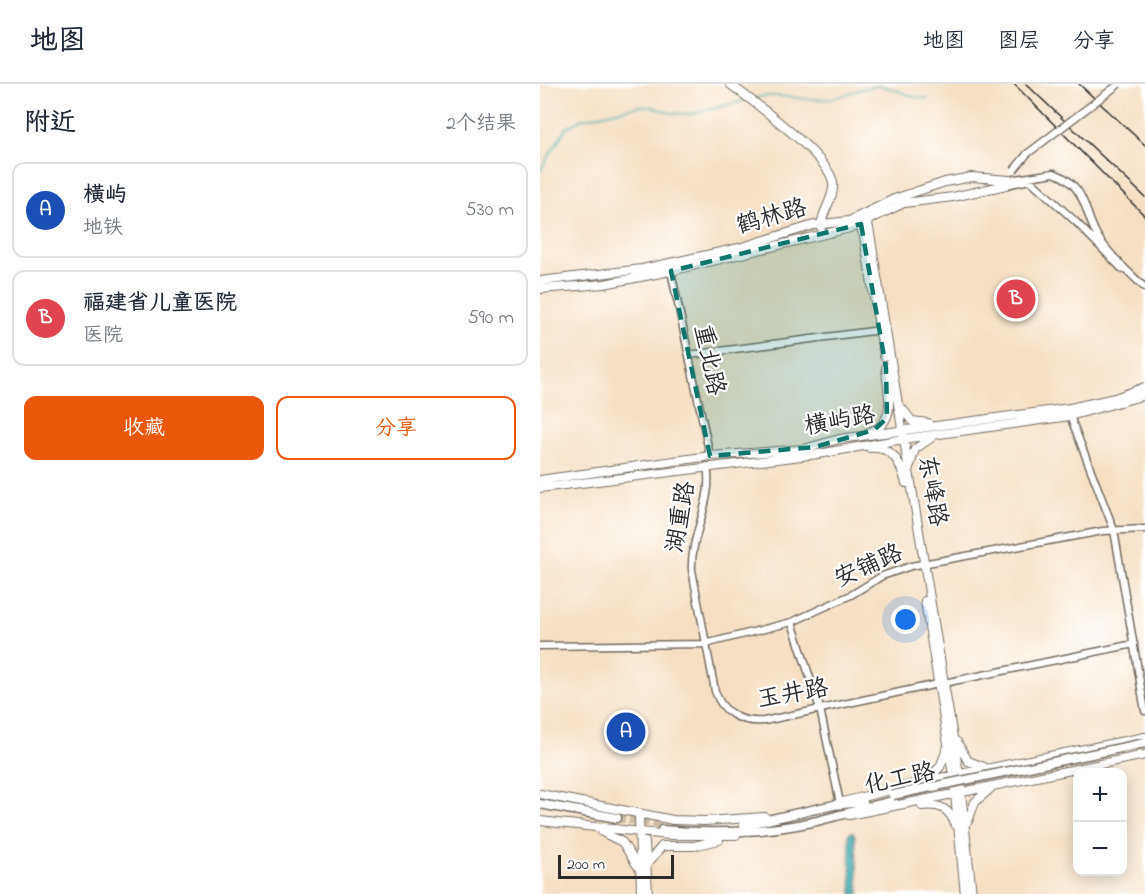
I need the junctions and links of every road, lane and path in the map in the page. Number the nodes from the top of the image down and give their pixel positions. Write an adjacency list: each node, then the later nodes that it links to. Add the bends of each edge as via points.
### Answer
1 (730, 84): 3 (main road)
2 (1119, 84): 4 (street, bridge, via 1027,154)
3 (741, 89): 6 (main road, via 798,134 835,173 837,188)
4 (1008, 182): 5 (main road, 鹤林路, via 953,197 904,203); 5 (main road, 鹤林路, via 972,177 945,182 901,196); 10 (street, via 1054,173 1061,177 1084,198 1099,240); 12 (street, via 1030,180)
5 (862, 220): 6 (main road, 鹤林路); 7 (main road, 鹤林路); 13 (main road, 东峰路); 18 (main road, 东峰路)
6 (824, 223): 7 (main road); 9 (main road, 鹤林路, via 739,248 642,269)
7 (826, 232): 8 (main road, 鹤林路)
8 (671, 271): 11 (main road, 鹤林路, via 604,284); 14 (street, 重北路)
9 (540, 281)
10 (1145, 288)
11 (540, 289)
12 (1145, 293)
13 (880, 330): 14 (street); 15 (main road, 东峰路)
14 (689, 355): 25 (street, 重北路)
15 (886, 368): 22 (main road, 东峰路); 23 (main road, via 890,410 885,422 874,430)
16 (1145, 387): 20 (main road, 横屿路, via 1077,407)
17 (1145, 395): 19 (main road, 横屿路)
18 (896, 397): 20 (main road, via 903,413 914,422); 22 (main road, 东峰路)
19 (1070, 416): 21 (main road, 横屿路); 32 (street)
20 (963, 423): 22 (main road, 横屿路)
21 (946, 433): 22 (main road, 横屿路); 30 (main road, via 924,441 914,452 910,461)
22 (900, 435): 23 (main road, 横屿路); 24 (main road, 横屿路); 28 (main road, 东峰路); 30 (main road, 东峰路)
23 (839, 439): 25 (main road, 横屿路, via 804,449)
24 (842, 450): 26 (main road, 横屿路); 28 (main road, via 887,450 899,462)
25 (710, 456): 27 (main road, 横屿路)
26 (707, 466): 29 (main road, 横屿路); 35 (street, 湖重路, via 709,486 691,567)
27 (540, 480)
28 (906, 483): 33 (main road, 东峰路)
29 (540, 488)
30 (912, 496): 33 (main road, 东峰路)
31 (1145, 529): 32 (street, 安铺路)
32 (1114, 530): 33 (street, 安铺路); 36 (street)
33 (921, 564): 34 (street, 安铺路, via 886,574); 38 (main road, 东峰路)
34 (792, 622): 35 (street, 安铺路); 39 (street)
35 (705, 644): 37 (street, 安铺路); 39 (street, 玉井路, via 716,695 731,714 754,722)
36 (1134, 644): 38 (street, 玉井路); 40 (street)
37 (540, 646)
38 (941, 683): 39 (street, 玉井路); 41 (main road, 东峰路); 44 (main road, 东峰路)
39 (820, 709): 55 (street)
40 (1145, 711)
41 (951, 727): 47 (main road, via 968,761 980,767); 48 (main road, 东峰路)
42 (1145, 737): 47 (main road)
43 (1145, 743): 53 (highway, 化工路, bridge)
44 (948, 745): 48 (main road, 东峰路); 49 (main road, via 940,768)
45 (1145, 749): 53 (highway, 化工路)
46 (1145, 755): 50 (main road)
47 (1000, 766): 48 (main road)
48 (956, 774): 49 (main road); 52 (main road)
49 (925, 781): 55 (main road)
50 (994, 787): 52 (main road); 67 (main road, via 977,799 969,812)
51 (540, 794): 57 (main road, 化工路)
52 (958, 794): 53 (main road); 64 (main road); 67 (main road)
53 (895, 801): 55 (highway, 化工路); 60 (highway, 化工路); 64 (main road, via 940,806 951,816)
54 (540, 804): 56 (highway, via 617,821)
55 (837, 804): 58 (highway, 化工路)
56 (540, 810)
57 (641, 814): 58 (main road, 化工路, via 705,821); 63 (main road)
58 (776, 816): 62 (highway, 化工路, via 734,826)
59 (540, 821): 61 (main road)
60 (777, 827): 62 (highway, 化工路, via 709,832); 65 (main road)
61 (592, 828): 63 (main road); 68 (main road, via 622,842)
62 (661, 830): 63 (main road); 65 (main road); 66 (main road)
63 (642, 832): 68 (main road)
64 (959, 834): 71 (main road)
65 (736, 836): 66 (main road, via 703,845)
66 (685, 845): 68 (main road, via 662,846)
67 (968, 858): 72 (main road)
68 (644, 867): 69 (main road); 70 (main road)
69 (641, 894)
70 (648, 894)
71 (965, 894)
72 (972, 894)

